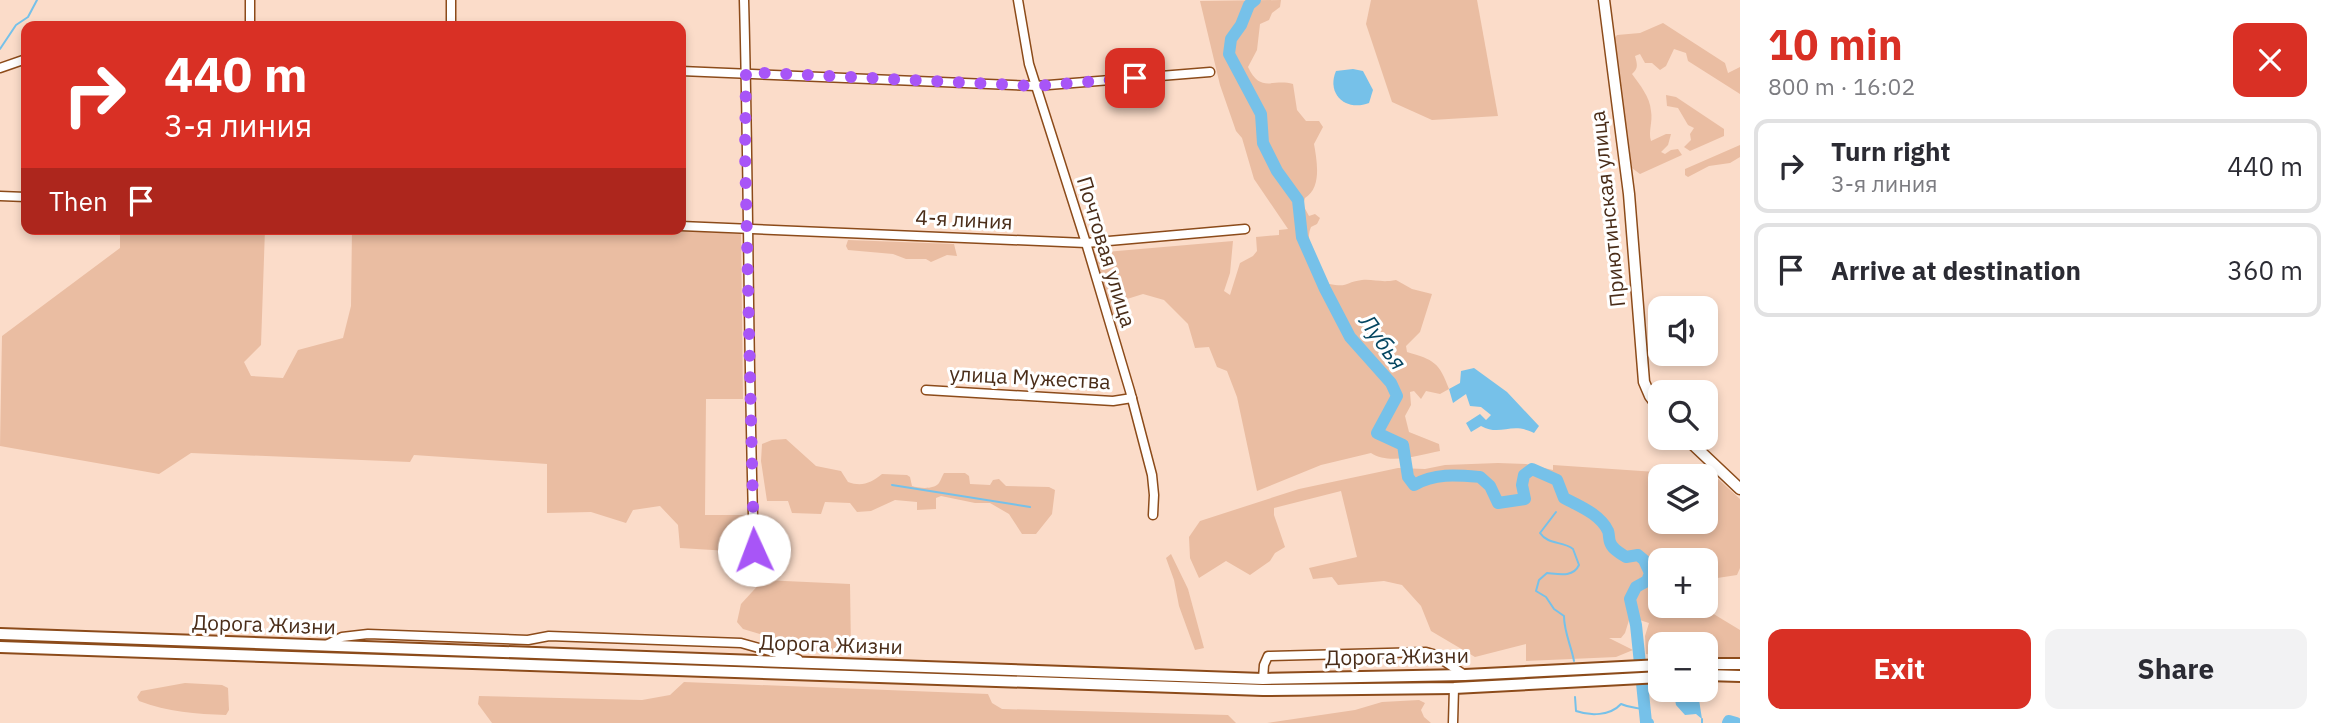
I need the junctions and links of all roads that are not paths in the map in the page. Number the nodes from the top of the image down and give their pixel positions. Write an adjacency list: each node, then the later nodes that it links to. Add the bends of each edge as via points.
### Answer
1 (250, 0): 6 (street)
2 (451, 0): 7 (street)
3 (744, 0): 11 (street)
4 (1018, 0): 13 (street, Почтовая улица)
5 (1604, 0): 21 (street, Приютинская улица)
6 (250, 21)
7 (451, 21)
8 (21, 61): 9 (street)
9 (0, 68)
10 (686, 71): 11 (street)
11 (746, 72): 13 (street); 18 (street)
12 (1210, 72): 13 (street)
13 (1036, 86): 19 (street, Почтовая улица)
14 (0, 196): 15 (street)
15 (21, 197)
16 (686, 226): 18 (street, 4-я линия)
17 (1245, 229): 19 (street, 4-я линия)
18 (748, 230): 19 (street, 4-я линия); 26 (street)
19 (1086, 243): 22 (street, Почтовая улица)
20 (926, 390): 22 (street, улица Мужества, via 1112,401)
21 (1648, 391)
22 (1132, 398): 25 (street, Почтовая улица, via 1152,475)
23 (1699, 450): 24 (street)
24 (1740, 489)
25 (1153, 515)
26 (752, 559)
27 (0, 635): 28 (main road, Дорога Жизни)
28 (324, 646): 30 (main road, Дорога Жизни); 30 (street, via 342,637 368,634 528,640 549,636 741,643)
29 (0, 647): 39 (main road, Дорога Жизни, via 1249,690)
30 (811, 663): 38 (main road, Дорога Жизни)
31 (1718, 664): 32 (main road)
32 (1740, 664)
33 (1648, 670): 34 (main road, Дорога Жизни)
34 (1625, 673): 35 (main road, Дорога Жизни); 39 (main road, Дорога Жизни)
35 (1465, 675): 38 (main road, Дорога Жизни); 38 (street, via 1426,652 1268,656)
36 (1718, 675): 37 (main road)
37 (1740, 676)
38 (1263, 679)
39 (1454, 688): 40 (street)
40 (1453, 723)

